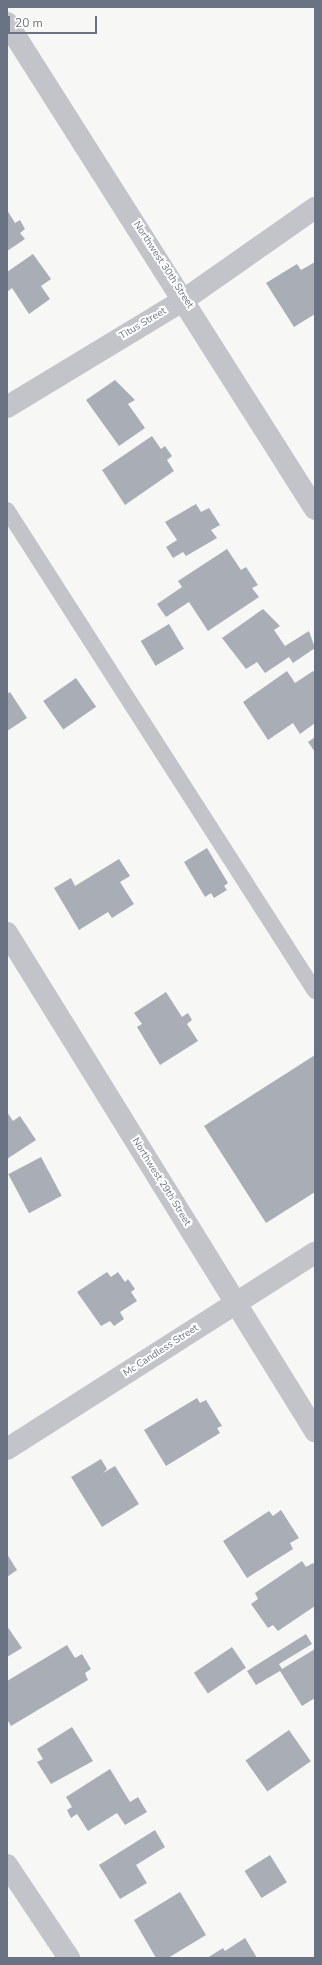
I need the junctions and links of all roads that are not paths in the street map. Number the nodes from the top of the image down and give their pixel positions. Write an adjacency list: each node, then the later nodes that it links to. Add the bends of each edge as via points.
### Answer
1 (7, 23): 3 (street, Northwest 30th Street)
2 (315, 208): 3 (street, Titus Street)
3 (185, 299): 4 (street, Titus Street); 5 (street, Northwest 30th Street)
4 (7, 407)
5 (315, 509)
6 (7, 510): 8 (lane)
7 (7, 933): 10 (street, Northwest 29th Street)
8 (315, 991)
9 (315, 1253): 10 (street, Mc Candless Street)
10 (236, 1303): 11 (street, Northwest 29th Street); 12 (street, Mc Candless Street)
11 (315, 1431)
12 (7, 1449)
13 (7, 1865): 14 (street)
14 (69, 1958)

